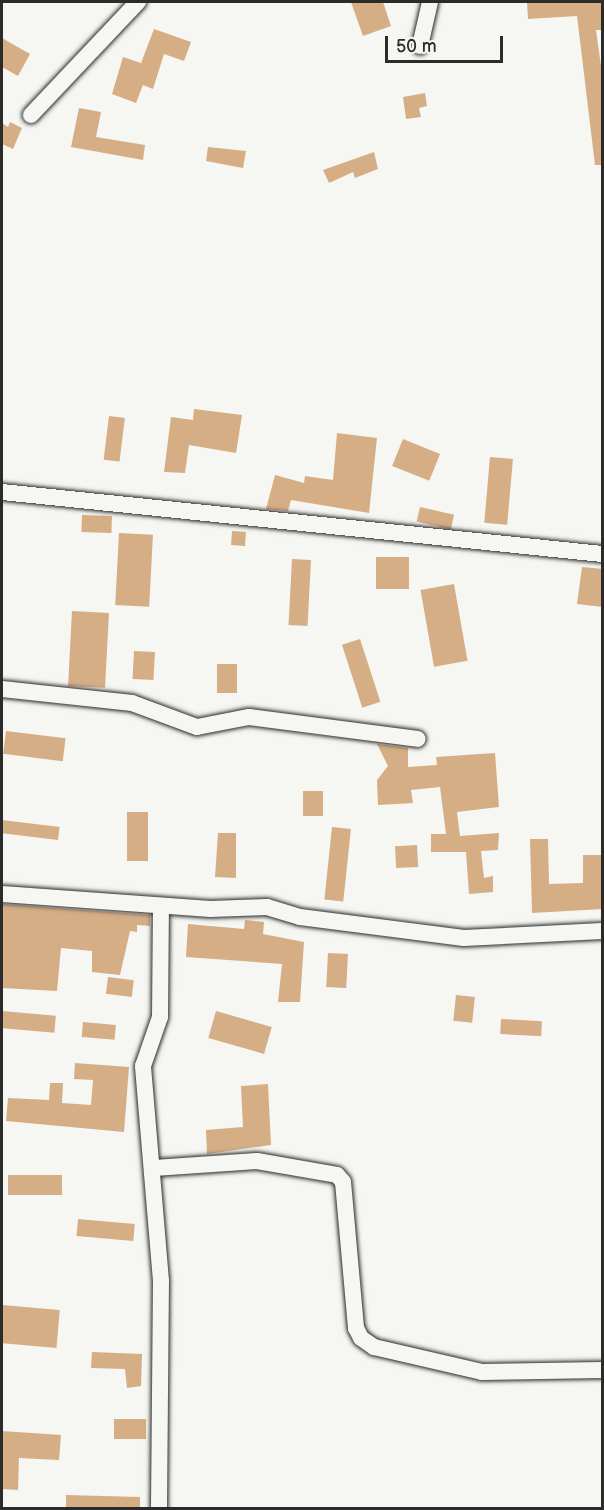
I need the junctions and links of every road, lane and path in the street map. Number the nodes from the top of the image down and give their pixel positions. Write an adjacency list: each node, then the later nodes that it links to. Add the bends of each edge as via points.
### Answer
1 (138, 2): 4 (street)
2 (430, 2): 3 (street)
3 (420, 46)
4 (31, 116)
5 (2, 492): 6 (street)
6 (603, 554)
7 (2, 689): 8 (street, via 132,703 197,728 249,717)
8 (418, 739)
9 (2, 894): 10 (street)
10 (162, 906): 11 (street, via 267,907 300,916 464,938); 12 (street, via 159,1017 143,1066)
11 (603, 932)
12 (154, 1168): 13 (street, via 256,1161 337,1175 343,1182 356,1328 361,1338 374,1347 482,1372); 14 (street, via 161,1281)
13 (603, 1370)
14 (159, 1509)

